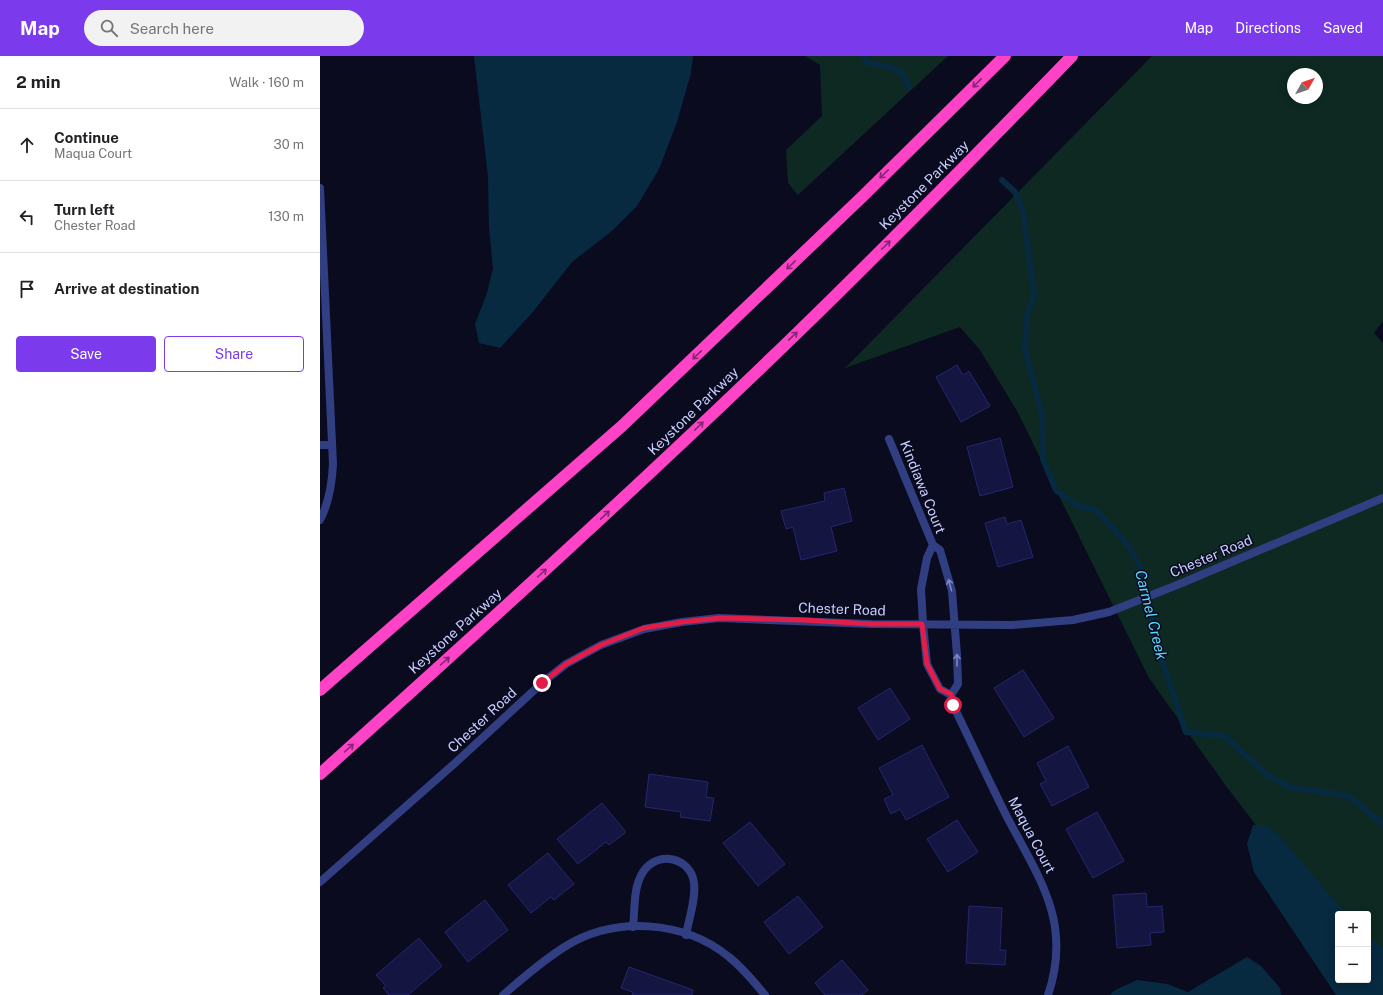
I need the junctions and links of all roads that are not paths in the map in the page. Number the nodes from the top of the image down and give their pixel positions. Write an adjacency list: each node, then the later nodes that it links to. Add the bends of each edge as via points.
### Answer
1 (1005, 56): 12 (highway, one-way to 12, via 622,426)
2 (1072, 56): 14 (highway, Keystone Parkway, one-way to 2, via 576,542 735,392 919,212)
3 (320, 188): 6 (street)
4 (889, 439): 9 (street, Kindiawa Court)
5 (320, 445): 6 (street)
6 (332, 445): 8 (street, via 331,486)
7 (1383, 498): 11 (street, Chester Road, via 1109,612 1073,620 1012,625)
8 (320, 520)
9 (933, 545): 10 (street, Kindiawa Court, via 927,558 921,589); 11 (street, Kindiawa Court, one-way to 9, via 952,591 940,550)
10 (922, 624): 11 (street, Chester Road); 13 (street, via 927,664 940,689); 15 (street, Chester Road, via 720,618 644,628 601,645 566,664 542,683)
11 (955, 624): 13 (street, one-way to 11, via 958,684)
12 (320, 690)
13 (951, 694): 20 (street, Maqua Court, via 953,705 1006,815 1041,880 1050,903 1056,929 1057,958)
14 (320, 774)
15 (320, 882)
16 (633, 927): 17 (street, via 654,926); 17 (street, via 637,889 642,874 649,864 658,859 669,859 683,864 694,881); 18 (street, via 619,926 594,932 566,946)
17 (686, 934): 19 (street, via 714,946 729,957)
18 (503, 995)
19 (765, 995)
20 (1048, 995)

